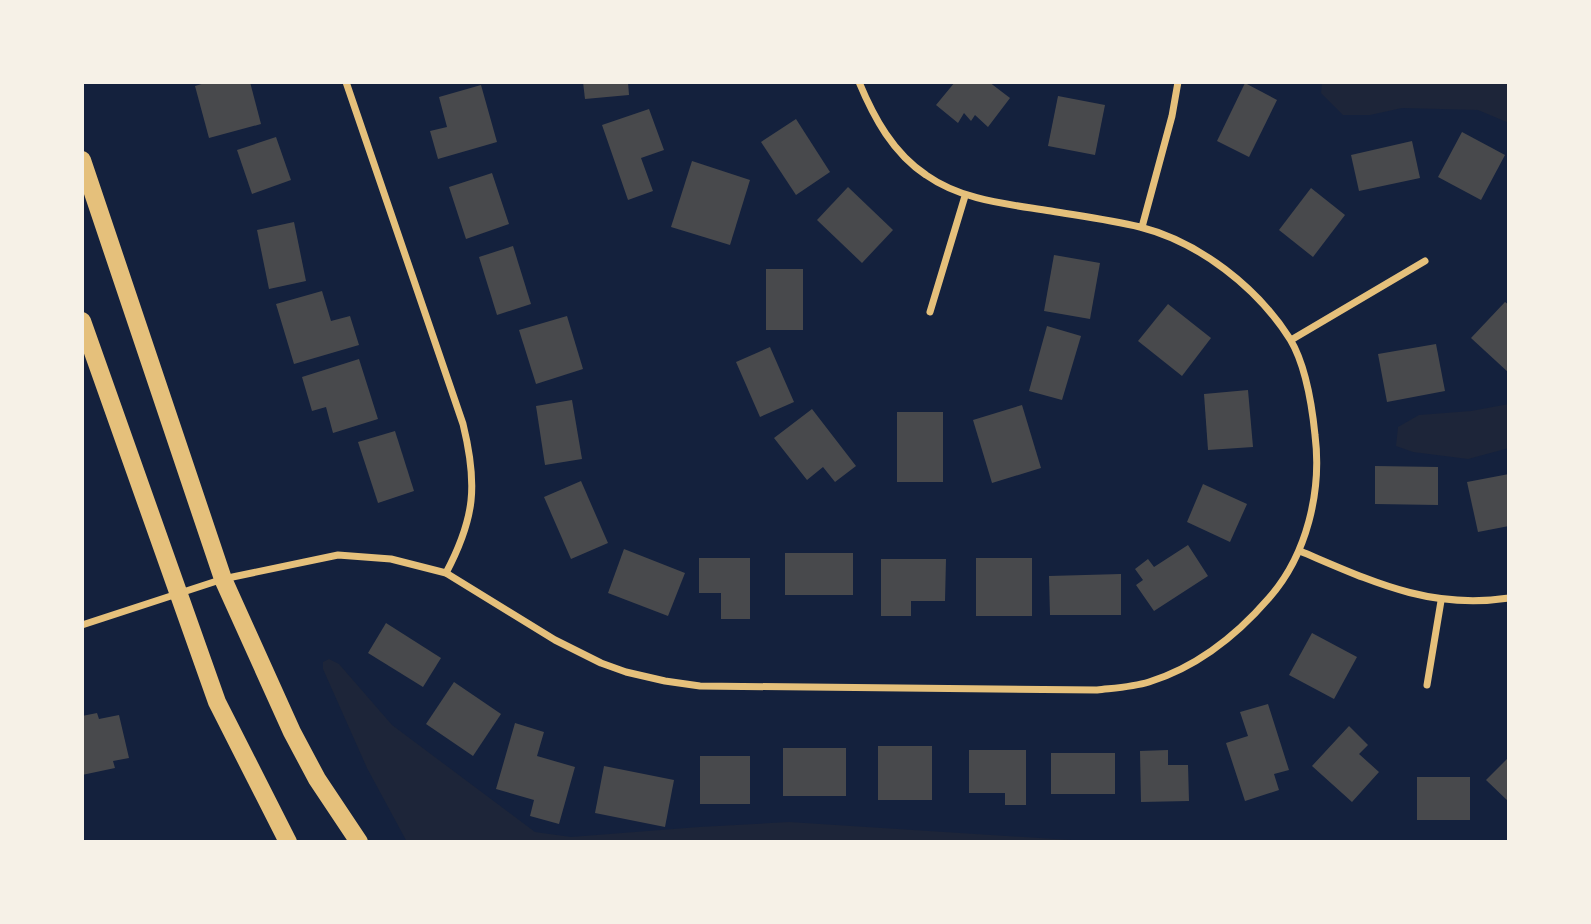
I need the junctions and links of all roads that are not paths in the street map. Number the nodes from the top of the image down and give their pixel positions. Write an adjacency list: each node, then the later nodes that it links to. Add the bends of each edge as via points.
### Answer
1 (346, 82): 12 (street, via 470,452 472,501 467,527)
2 (859, 82): 5 (street, via 872,114 894,147 924,174)
3 (1178, 82): 6 (street)
4 (82, 159): 13 (main road)
5 (965, 196): 6 (street); 8 (street)
6 (1142, 227): 10 (street, via 1189,246 1223,268 1246,287)
7 (1426, 261): 10 (street)
8 (930, 312)
9 (82, 321): 14 (main road)
10 (1291, 340): 11 (street, via 1306,381 1318,455)
11 (1300, 551): 12 (street, via 1274,593 1226,641 1166,676 1097,690 753,687 665,681 626,672 555,640); 16 (street, via 1354,574)
12 (446, 573): 13 (street, via 391,559 338,555)
13 (223, 579): 14 (street); 20 (main road, via 292,732)
14 (178, 592): 17 (street); 19 (main road, via 217,702)
15 (1509, 598): 16 (street)
16 (1441, 601): 18 (street)
17 (82, 625)
18 (1427, 685)
19 (288, 842)
20 (359, 842)

